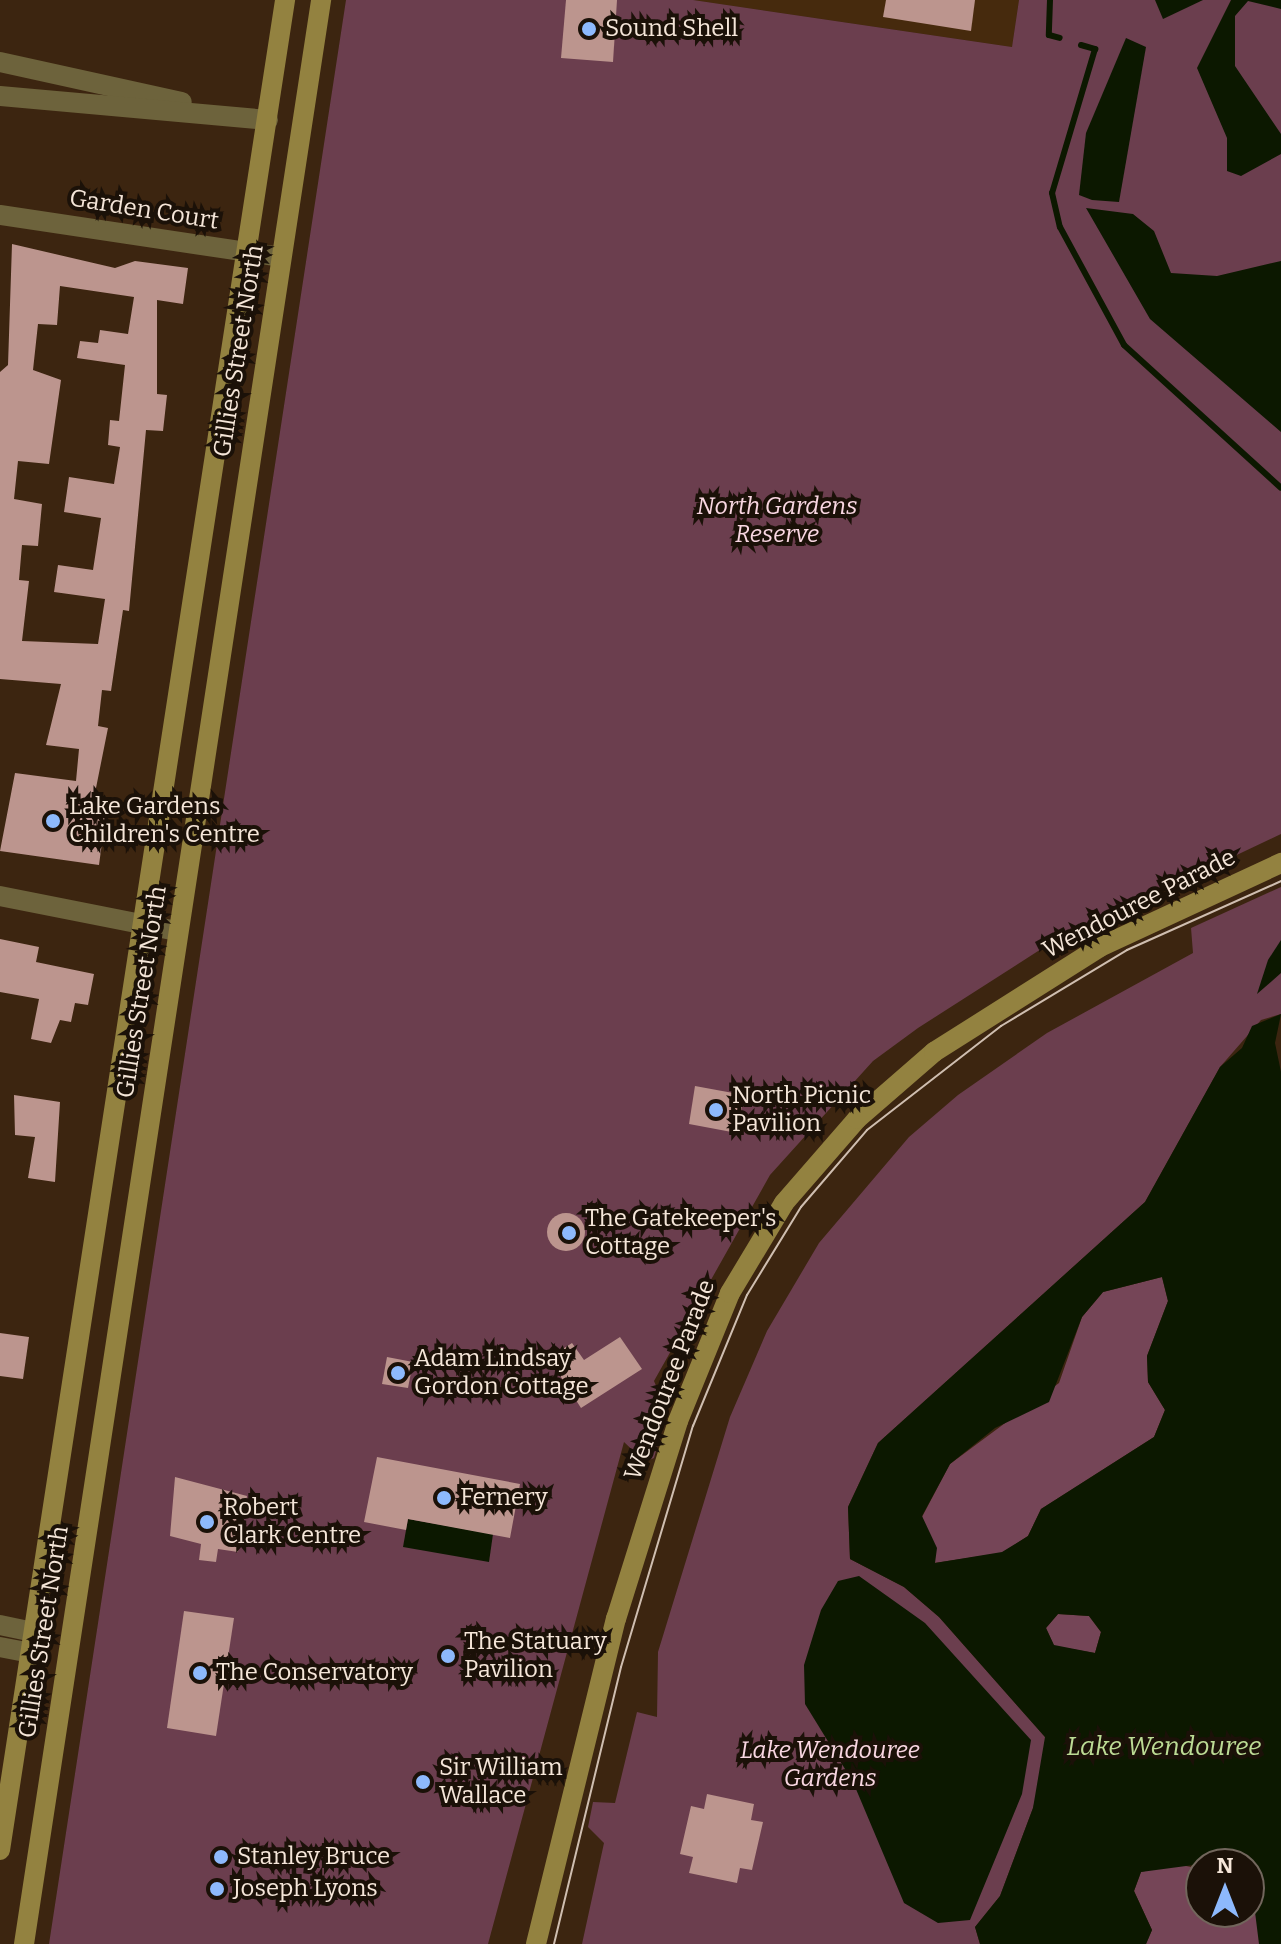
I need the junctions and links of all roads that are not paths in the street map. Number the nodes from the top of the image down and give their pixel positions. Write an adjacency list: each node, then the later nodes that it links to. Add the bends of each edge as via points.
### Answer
1 (285, 0): 8 (main road, Gillies Street North)
2 (321, 0): 11 (main road, Gillies Street North)
3 (0, 62): 4 (street)
4 (28, 65): 6 (street); 7 (street)
5 (0, 96): 6 (street)
6 (22, 100): 7 (street)
7 (224, 113): 8 (street)
8 (268, 120): 10 (main road, Gillies Street North)
9 (0, 215): 10 (street, Garden Court)
10 (246, 252): 11 (street, Garden Court); 14 (main road, Gillies Street North)
11 (280, 257): 15 (main road, Gillies Street North)
12 (1281, 863): 23 (main road, Wendouree Parade, via 1100,947 934,1052 857,1119 777,1213 730,1293 669,1446 616,1619)
13 (0, 896): 14 (street)
14 (142, 924): 15 (street); 17 (main road, Gillies Street North)
15 (177, 931): 19 (main road, Gillies Street North)
16 (0, 1625): 17 (street)
17 (33, 1632): 19 (main road); 20 (main road, Gillies Street North)
18 (0, 1647): 20 (street)
19 (68, 1648): 20 (main road); 22 (main road, Gillies Street North)
20 (30, 1653): 21 (main road, Gillies Street North)
21 (0, 1850)
22 (24, 1944)
23 (536, 1944)

